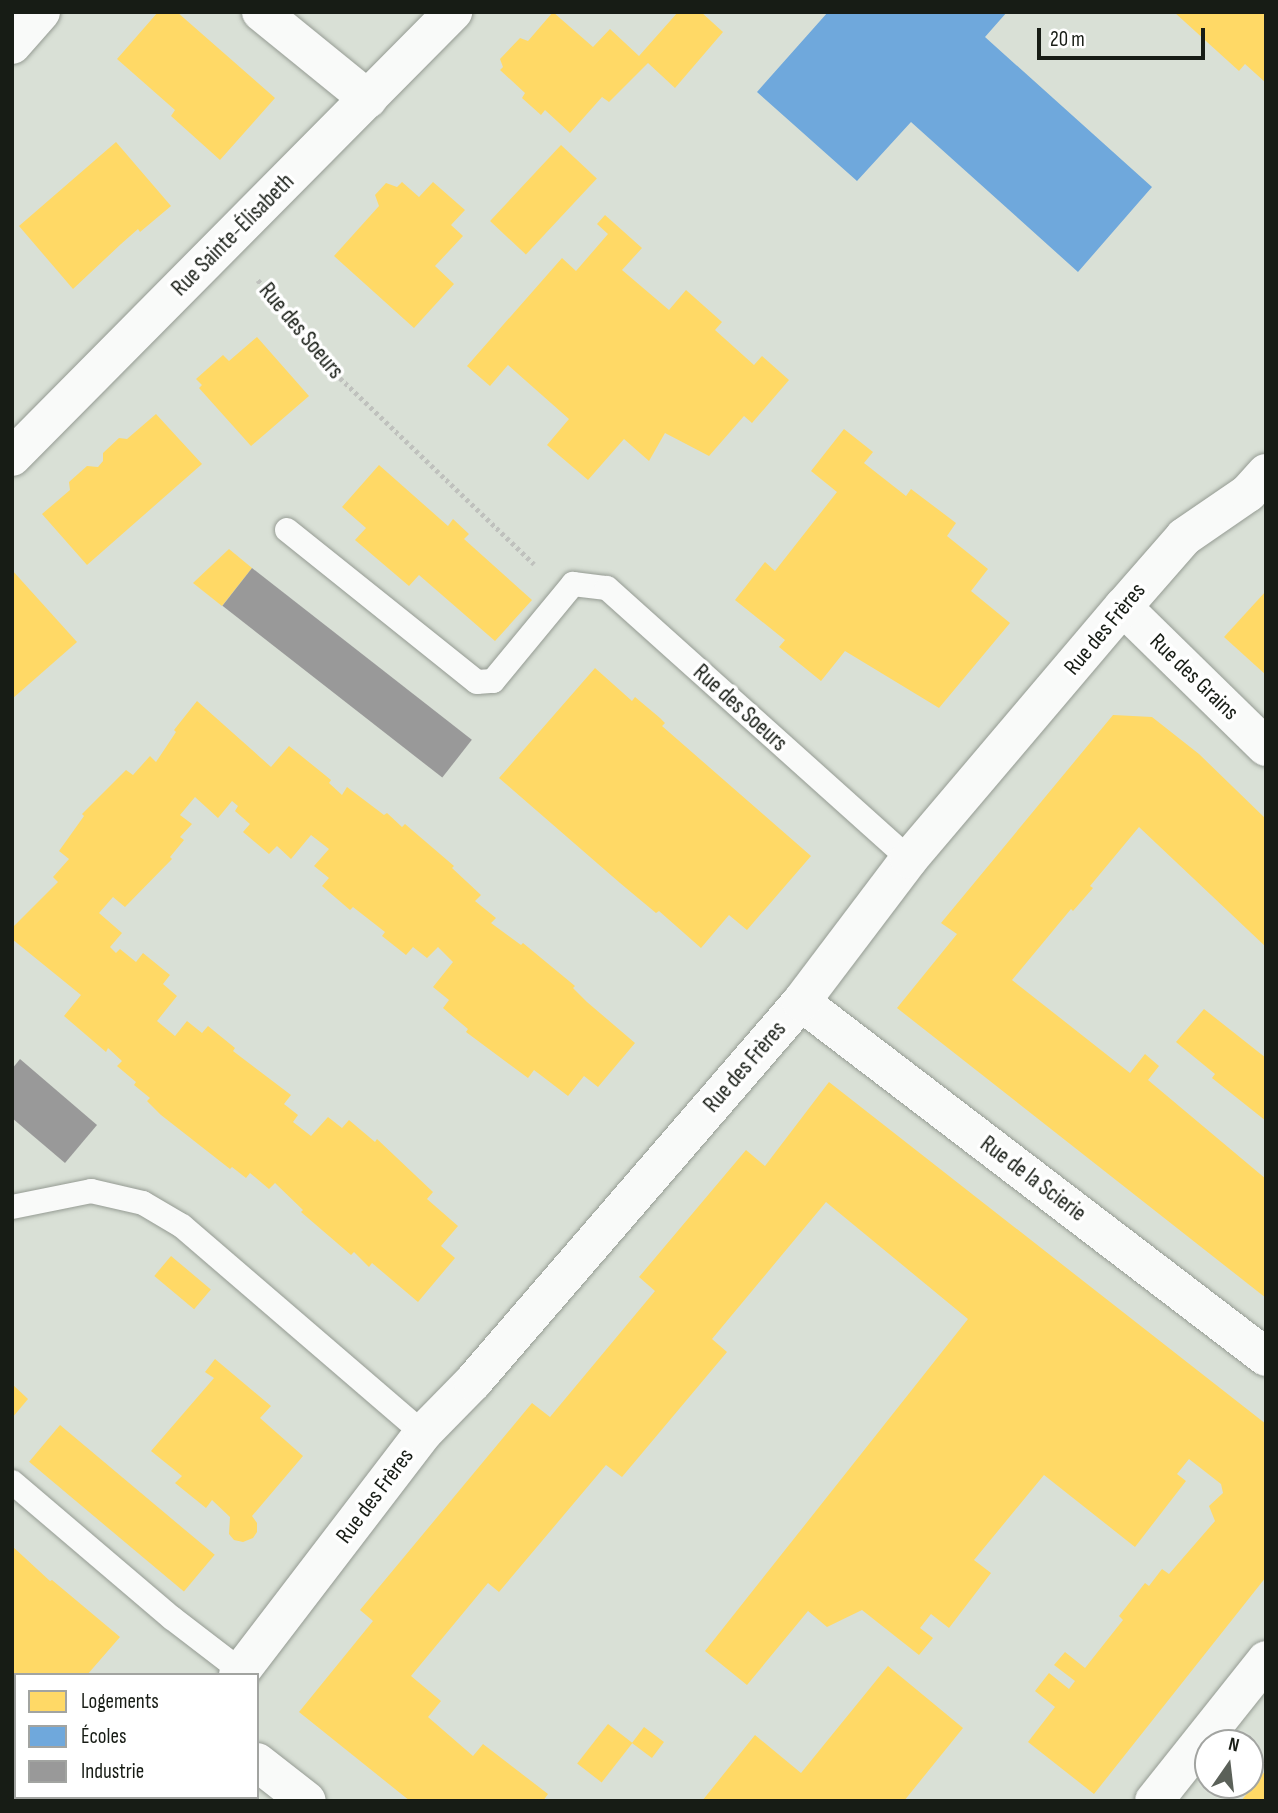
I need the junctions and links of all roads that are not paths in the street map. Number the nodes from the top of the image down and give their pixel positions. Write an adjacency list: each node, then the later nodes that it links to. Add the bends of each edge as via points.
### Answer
1 (41, 12): 4 (street)
2 (261, 12): 5 (street)
3 (453, 12): 5 (street, Rue Sainte-Élisabeth)
4 (12, 45)
5 (368, 99): 6 (street, Rue Sainte-Élisabeth)
6 (12, 457)
7 (1266, 473): 9 (street, Rue des Frères, via 1248,493 1184,537)
8 (287, 530): 11 (lane, Rue des Soeurs, via 477,681 493,681 573,584 607,588)
9 (1122, 607): 10 (street, Rue des Grains); 11 (street, Rue des Frères)
10 (1266, 747)
11 (909, 859): 12 (street, Rue des Frères)
12 (801, 1002): 14 (street, Rue de la Scierie); 15 (street, Rue des Frères, via 473,1382)
13 (12, 1207): 15 (lane, via 91,1191 143,1203 182,1226)
14 (1266, 1357)
15 (423, 1433): 18 (street, Rue des Frères)
16 (12, 1482): 18 (lane)
17 (1266, 1660): 21 (street)
18 (239, 1673)
19 (259, 1764): 20 (street)
20 (307, 1801)
21 (1154, 1801)

